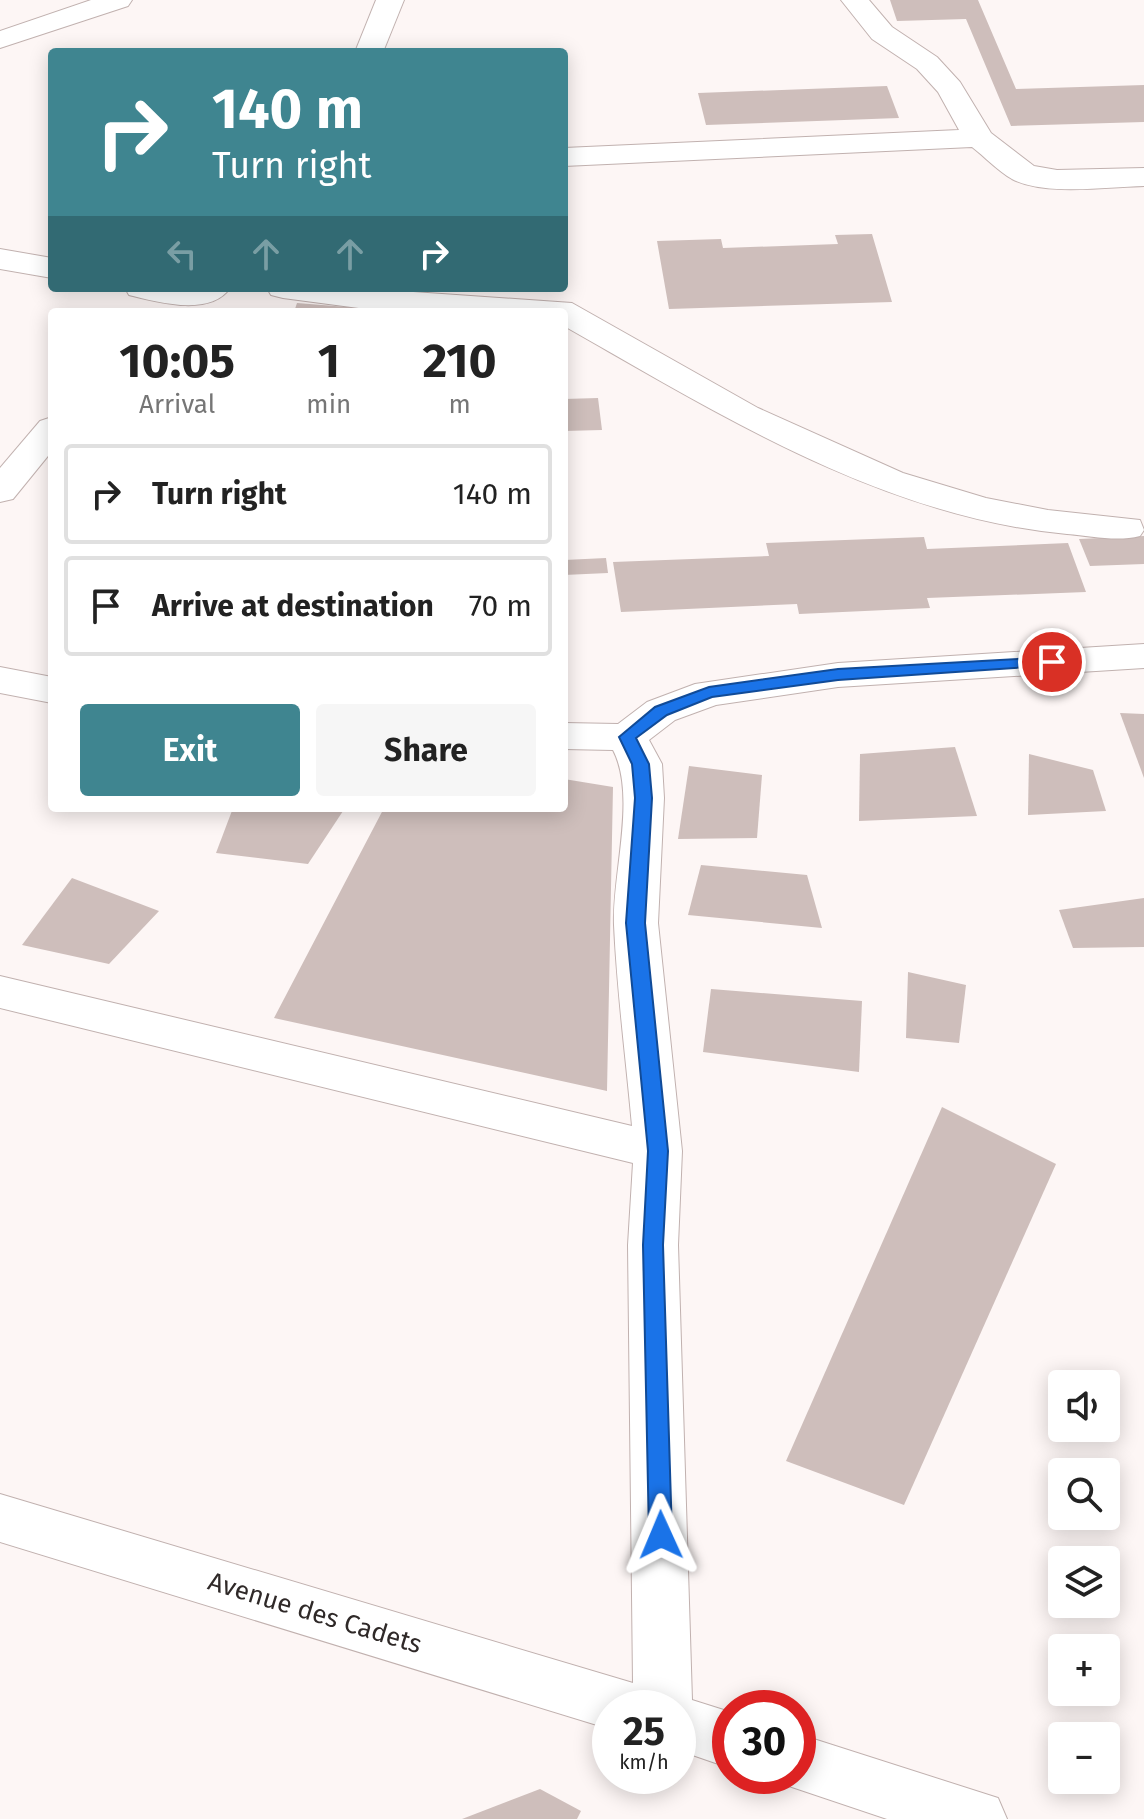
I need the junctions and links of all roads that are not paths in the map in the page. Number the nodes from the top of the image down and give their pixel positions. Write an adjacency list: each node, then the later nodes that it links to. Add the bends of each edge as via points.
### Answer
1 (118, 0): 4 (street)
2 (390, 0): 5 (street)
3 (855, 0): 6 (street, via 882,33 935,71)
4 (0, 40)
5 (371, 48)
6 (979, 138): 7 (street); 8 (street, via 1024,173 1057,179)
7 (568, 157)
8 (1144, 177)
9 (0, 259): 10 (street)
10 (48, 267)
11 (203, 292): 13 (street)
12 (313, 292): 14 (street, via 395,303)
13 (156, 299)
14 (513, 308)
15 (568, 315): 18 (street, via 746,415 890,481 980,508)
16 (48, 433): 17 (street)
17 (0, 491)
18 (1127, 528)
19 (1144, 656): 23 (street, via 838,675 709,693 661,711)
20 (0, 680): 21 (street)
21 (48, 689)
22 (568, 736): 23 (street)
23 (627, 737): 25 (street, via 641,764 636,923)
24 (0, 992): 25 (street)
25 (658, 1151): 27 (street, via 653,1245)
26 (0, 1518): 28 (street, Avenue des Cadets)
27 (663, 1690)
28 (592, 1697)
29 (816, 1768): 30 (street)
30 (977, 1819)

